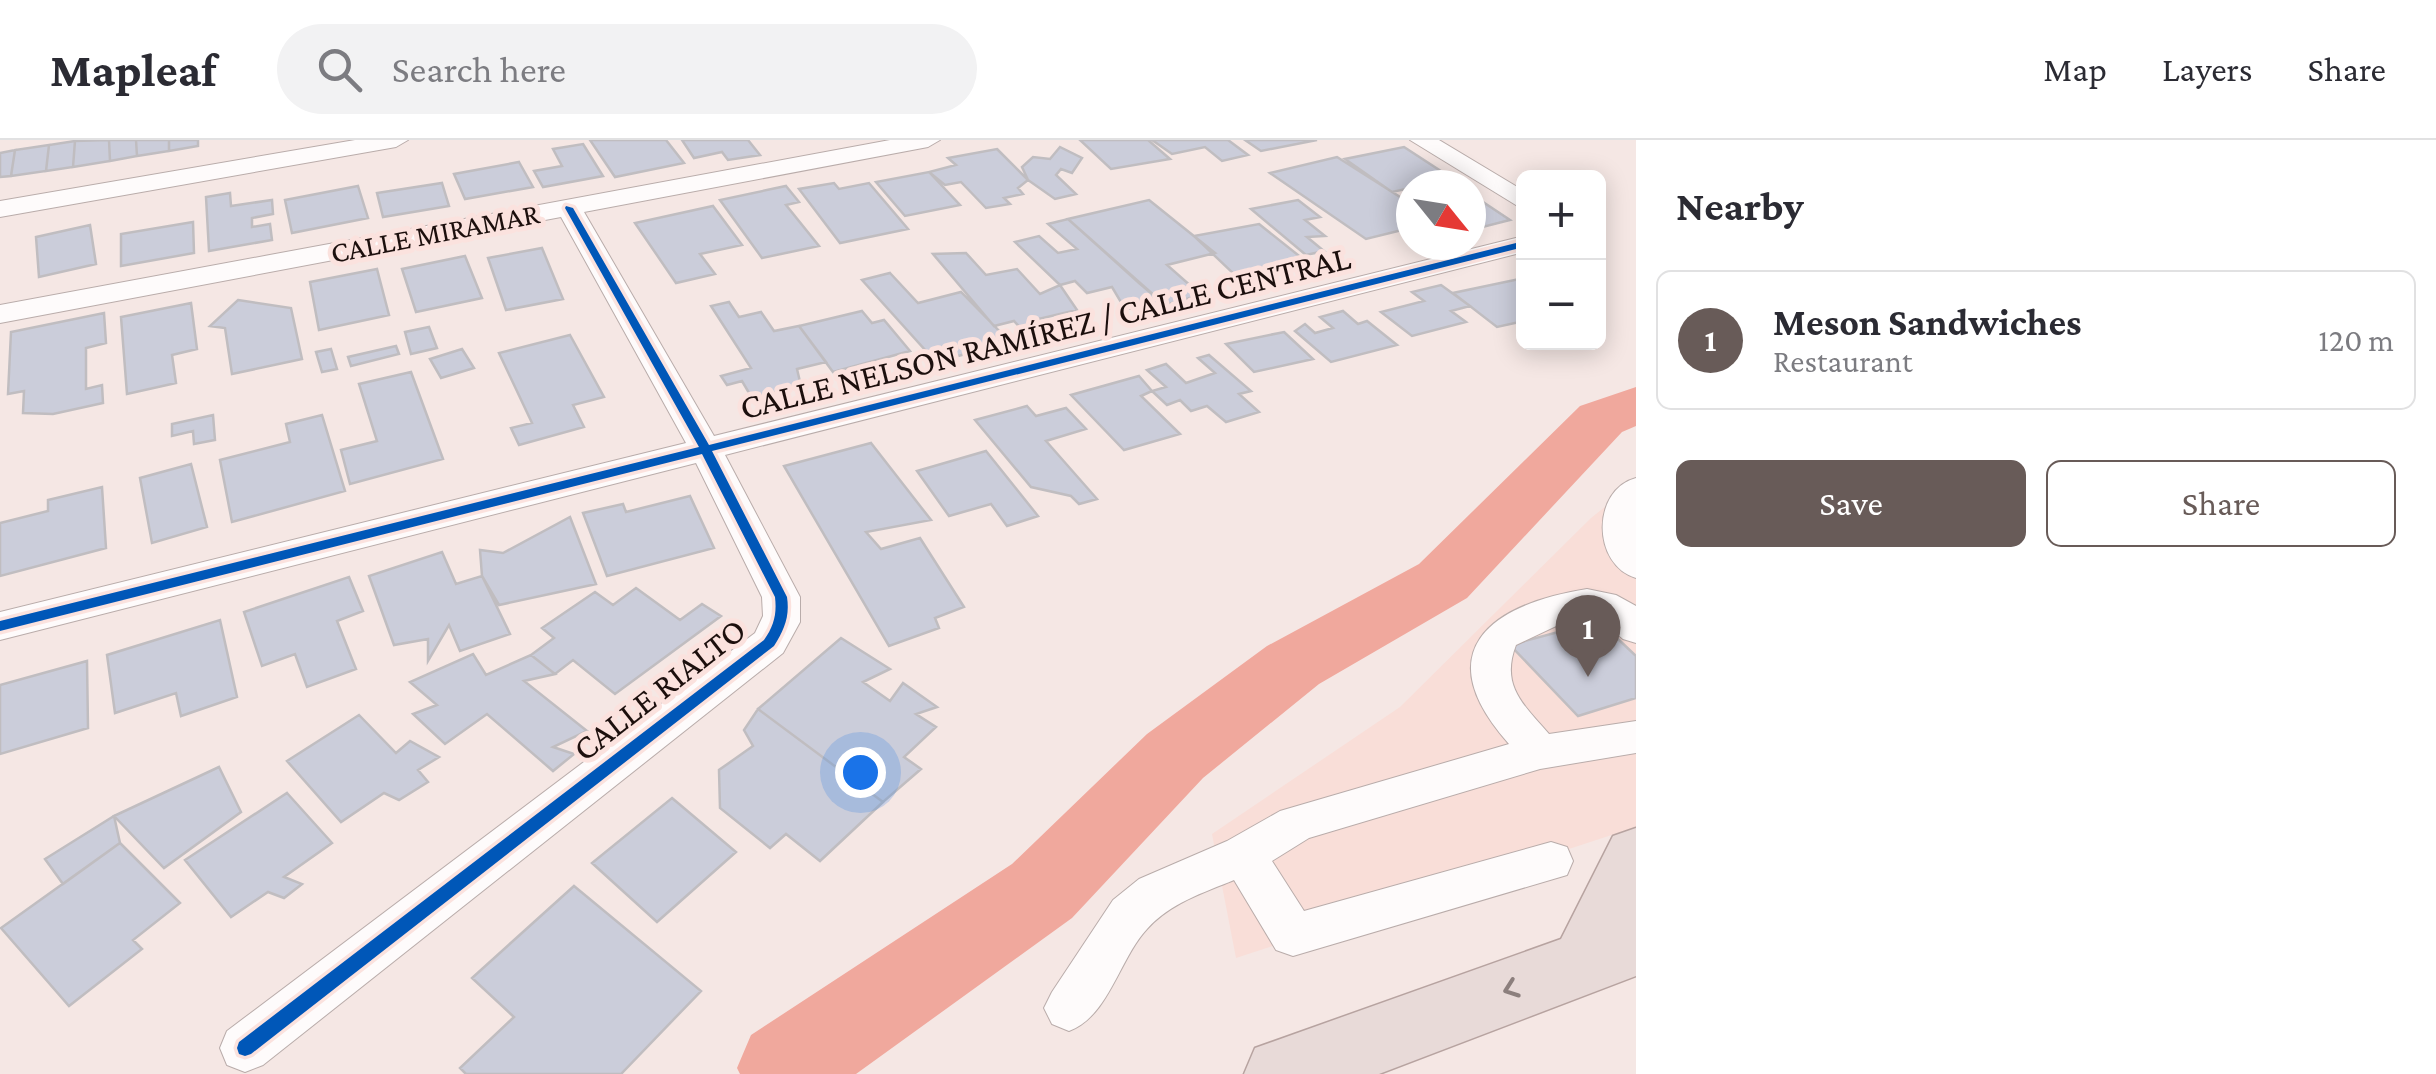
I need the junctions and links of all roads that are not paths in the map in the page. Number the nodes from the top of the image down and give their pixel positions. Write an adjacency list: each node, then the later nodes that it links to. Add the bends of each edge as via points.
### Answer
1 (396, 140): 6 (street)
2 (928, 140): 5 (street, CALLE MIRAMAR)
3 (1422, 140): 4 (street)
4 (1516, 197)
5 (568, 208): 8 (street, CALLE MIRAMAR); 9 (street, CALLE RIALTO)
6 (0, 209)
7 (1516, 246): 9 (street, CALLE NELSON RAMÍREZ / CALLE CENTRAL)
8 (0, 314)
9 (705, 448): 12 (street, CALLE NELSON RAMÍREZ / CALLE CENTRAL); 21 (street, CALLE RIALTO, via 781,597 780,627 769,643)
10 (1636, 489): 11 (street, via 1619,528 1624,554)
11 (1636, 565)
12 (0, 626)
13 (1636, 629): 15 (street, via 1618,611 1586,602 1500,636 1488,673 1490,692)
14 (1636, 737): 15 (street)
15 (1540, 752): 16 (street, via 1296,824)
16 (1243, 855): 18 (street, via 1293,935); 20 (street, via 1154,894 1129,915)
17 (1636, 856): 19 (highway)
18 (1551, 861)
19 (1611, 952): 22 (highway, one-way to 22)
20 (1069, 1008)
21 (244, 1048)
22 (1282, 1074)

